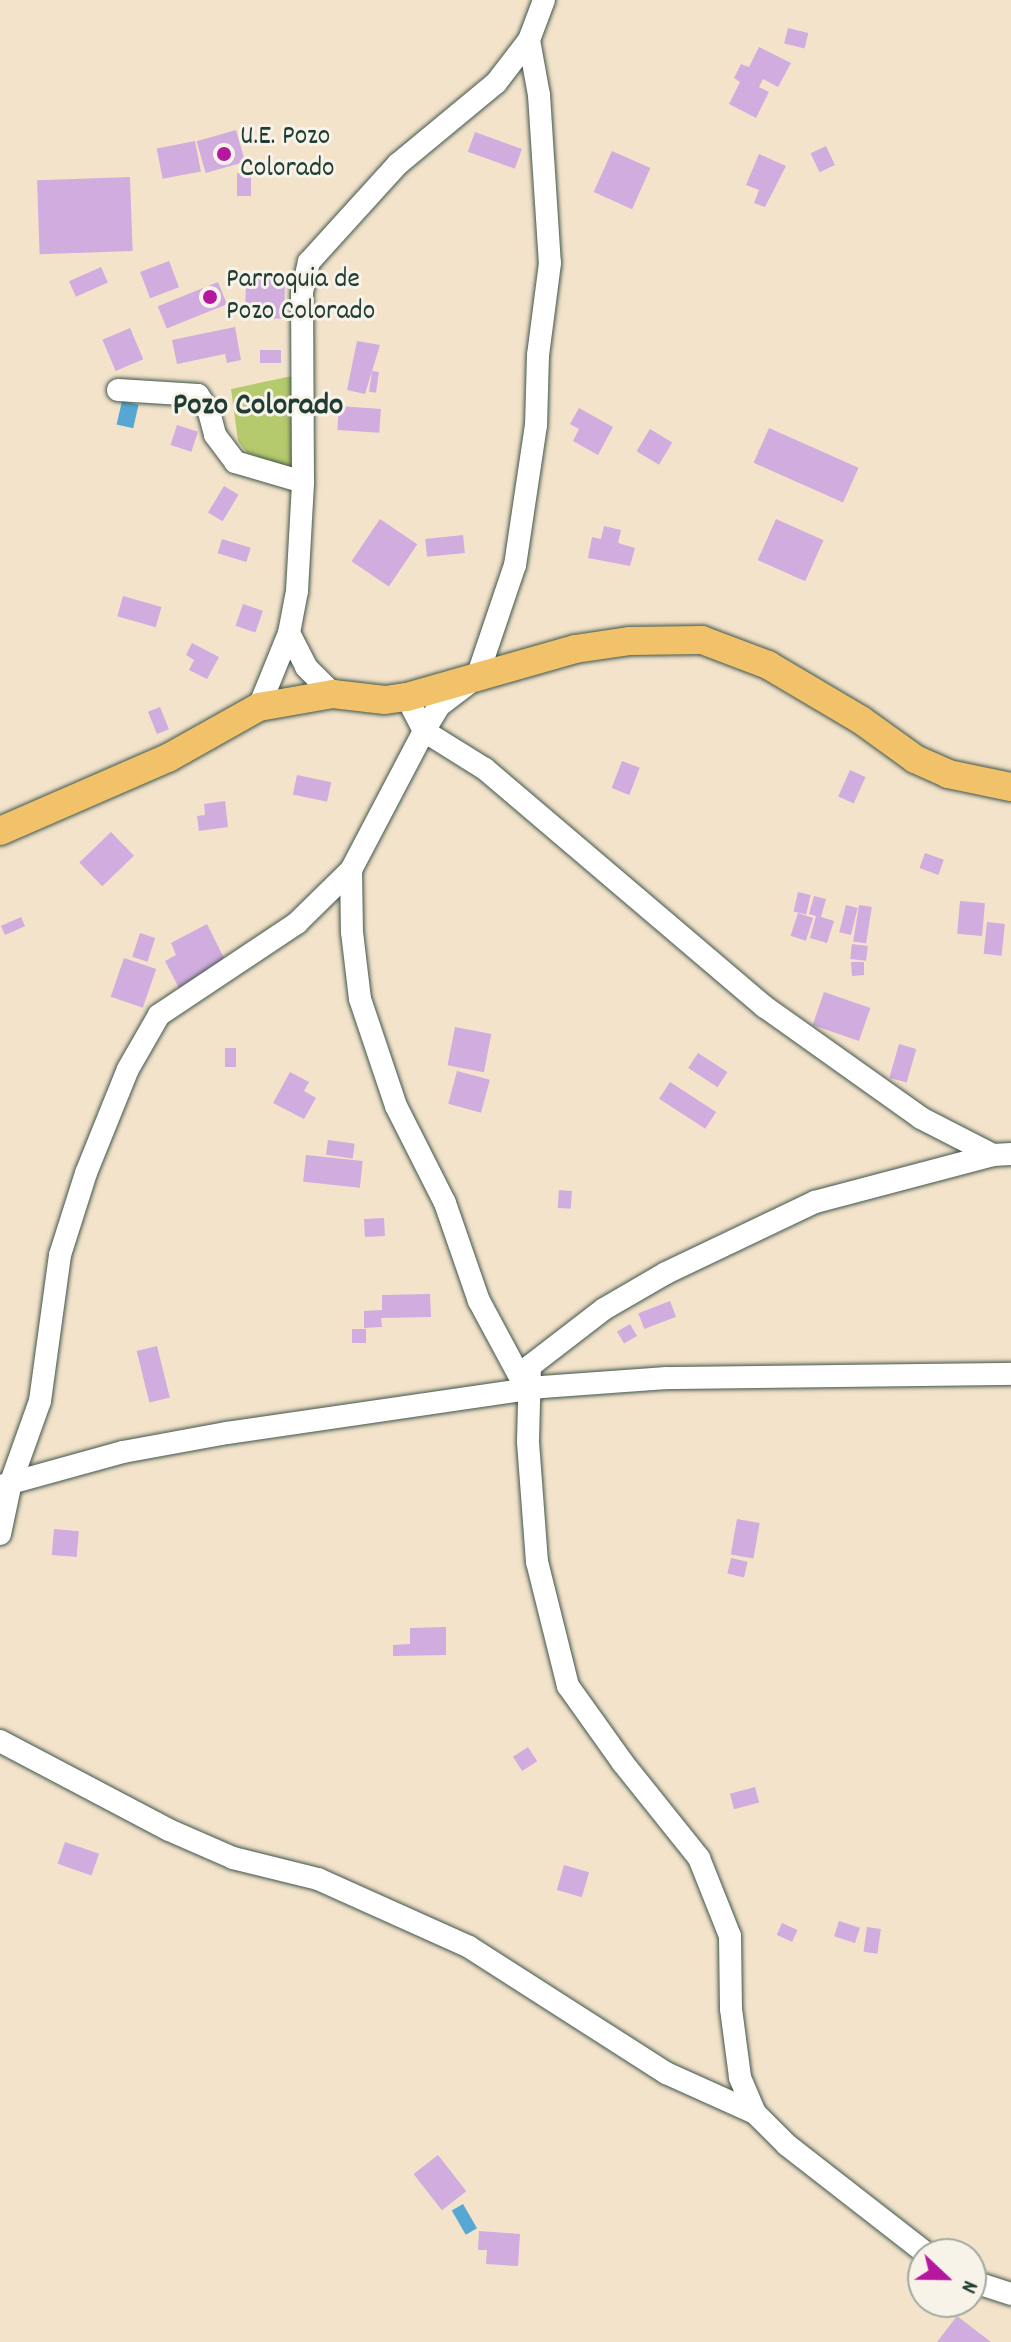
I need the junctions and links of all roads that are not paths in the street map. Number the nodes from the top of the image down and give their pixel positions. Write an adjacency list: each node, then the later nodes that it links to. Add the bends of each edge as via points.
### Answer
1 (544, 0): 2 (street)
2 (529, 40): 4 (street, via 496,83 398,164 309,262 302,292); 6 (street, via 539,95 550,263 538,355 536,425 515,565)
3 (118, 390): 4 (street, via 198,395 215,435 235,462)
4 (303, 482): 5 (street, via 297,591)
5 (289, 633): 7 (street, via 306,667); 9 (street)
6 (477, 677): 8 (main road); 10 (street, via 439,706); 11 (main road, via 575,649 630,641 702,640 768,665 915,759 948,774)
7 (333, 694): 8 (main road); 9 (main road)
8 (407, 697): 10 (street)
9 (259, 707): 12 (main road, via 168,758)
10 (424, 731): 13 (street); 14 (street, via 485,769 765,1007 921,1118)
11 (1011, 787)
12 (0, 831)
13 (351, 870): 16 (street, via 360,999 396,1106 445,1203 479,1301); 17 (street, via 297,923 159,1015 128,1069 60,1255 40,1401)
14 (1002, 1154): 16 (street, via 815,1202 666,1273 604,1309 530,1366)
15 (1011, 1374): 16 (street, via 667,1378)
16 (527, 1390): 17 (street, via 227,1433 123,1452); 20 (street, via 537,1562 568,1686 699,1858 730,1936 731,2009 740,2077)
17 (6, 1484): 18 (street)
18 (0, 1534)
19 (0, 1741): 20 (street, via 233,1858 318,1879 455,1940 666,2073)
20 (755, 2113): 21 (street, via 787,2145)
21 (907, 2238)
22 (987, 2286): 23 (street)
23 (1011, 2294)

